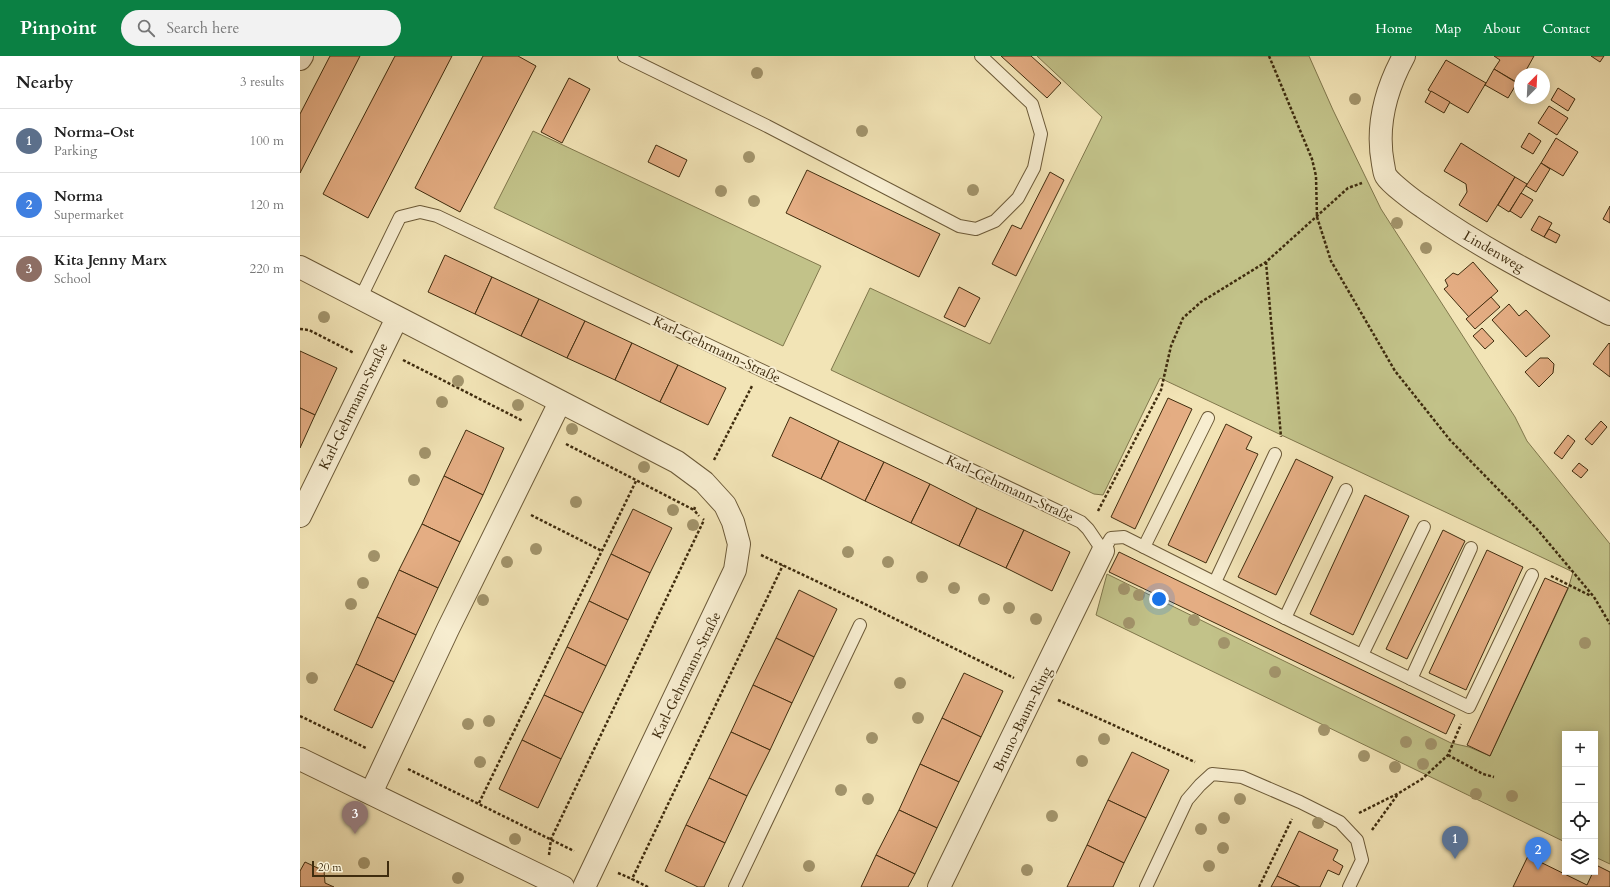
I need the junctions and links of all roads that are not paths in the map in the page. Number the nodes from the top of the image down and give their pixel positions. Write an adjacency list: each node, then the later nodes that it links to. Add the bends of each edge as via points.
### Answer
1 (302, 56): 5 (street)
2 (624, 56): 3 (lane, via 767,126 958,226 976,229 995,221 1018,198 1034,168 1041,134 1032,104)
3 (981, 56)
4 (1404, 56): 8 (street, Lindenweg, via 1388,93 1382,119 1380,151 1386,176 1409,198 1489,250)
5 (300, 59)
6 (300, 267): 7 (street, Karl-Gehrmann-Straße)
7 (360, 299): 9 (street, Karl-Gehrmann-Straße); 18 (lane, Karl-Gehrmann-Straße, via 400,217 420,212 437,216 1081,522)
8 (1610, 314)
9 (397, 318): 10 (street, Karl-Gehrmann-Straße); 14 (street, Karl-Gehrmann-Straße)
10 (560, 402): 26 (street, via 448,629); 28 (street, Karl-Gehrmann-Straße, via 677,462 704,482 725,505 740,544 732,577)
11 (1208, 418): 16 (lane)
12 (1275, 454): 20 (lane)
13 (1346, 490): 21 (lane)
14 (300, 516)
15 (1424, 527): 23 (lane)
16 (1144, 547): 18 (lane, via 1124,537 1111,538); 20 (lane)
17 (1471, 548): 24 (lane)
18 (1104, 550): 30 (street, Bruno-Baum-Ring)
19 (1532, 575): 24 (lane, via 1469,707)
20 (1215, 582): 21 (lane)
21 (1285, 618): 23 (lane)
22 (860, 626): 29 (lane)
23 (1362, 655): 24 (lane)
24 (1411, 679)
25 (300, 759): 26 (street)
26 (371, 793): 27 (street)
27 (563, 887)
28 (584, 887)
29 (734, 887)
30 (939, 887)
31 (1146, 887): 32 (lane, via 1187,800 1212,774 1242,777 1340,822 1357,840 1362,860)
32 (1350, 887)

